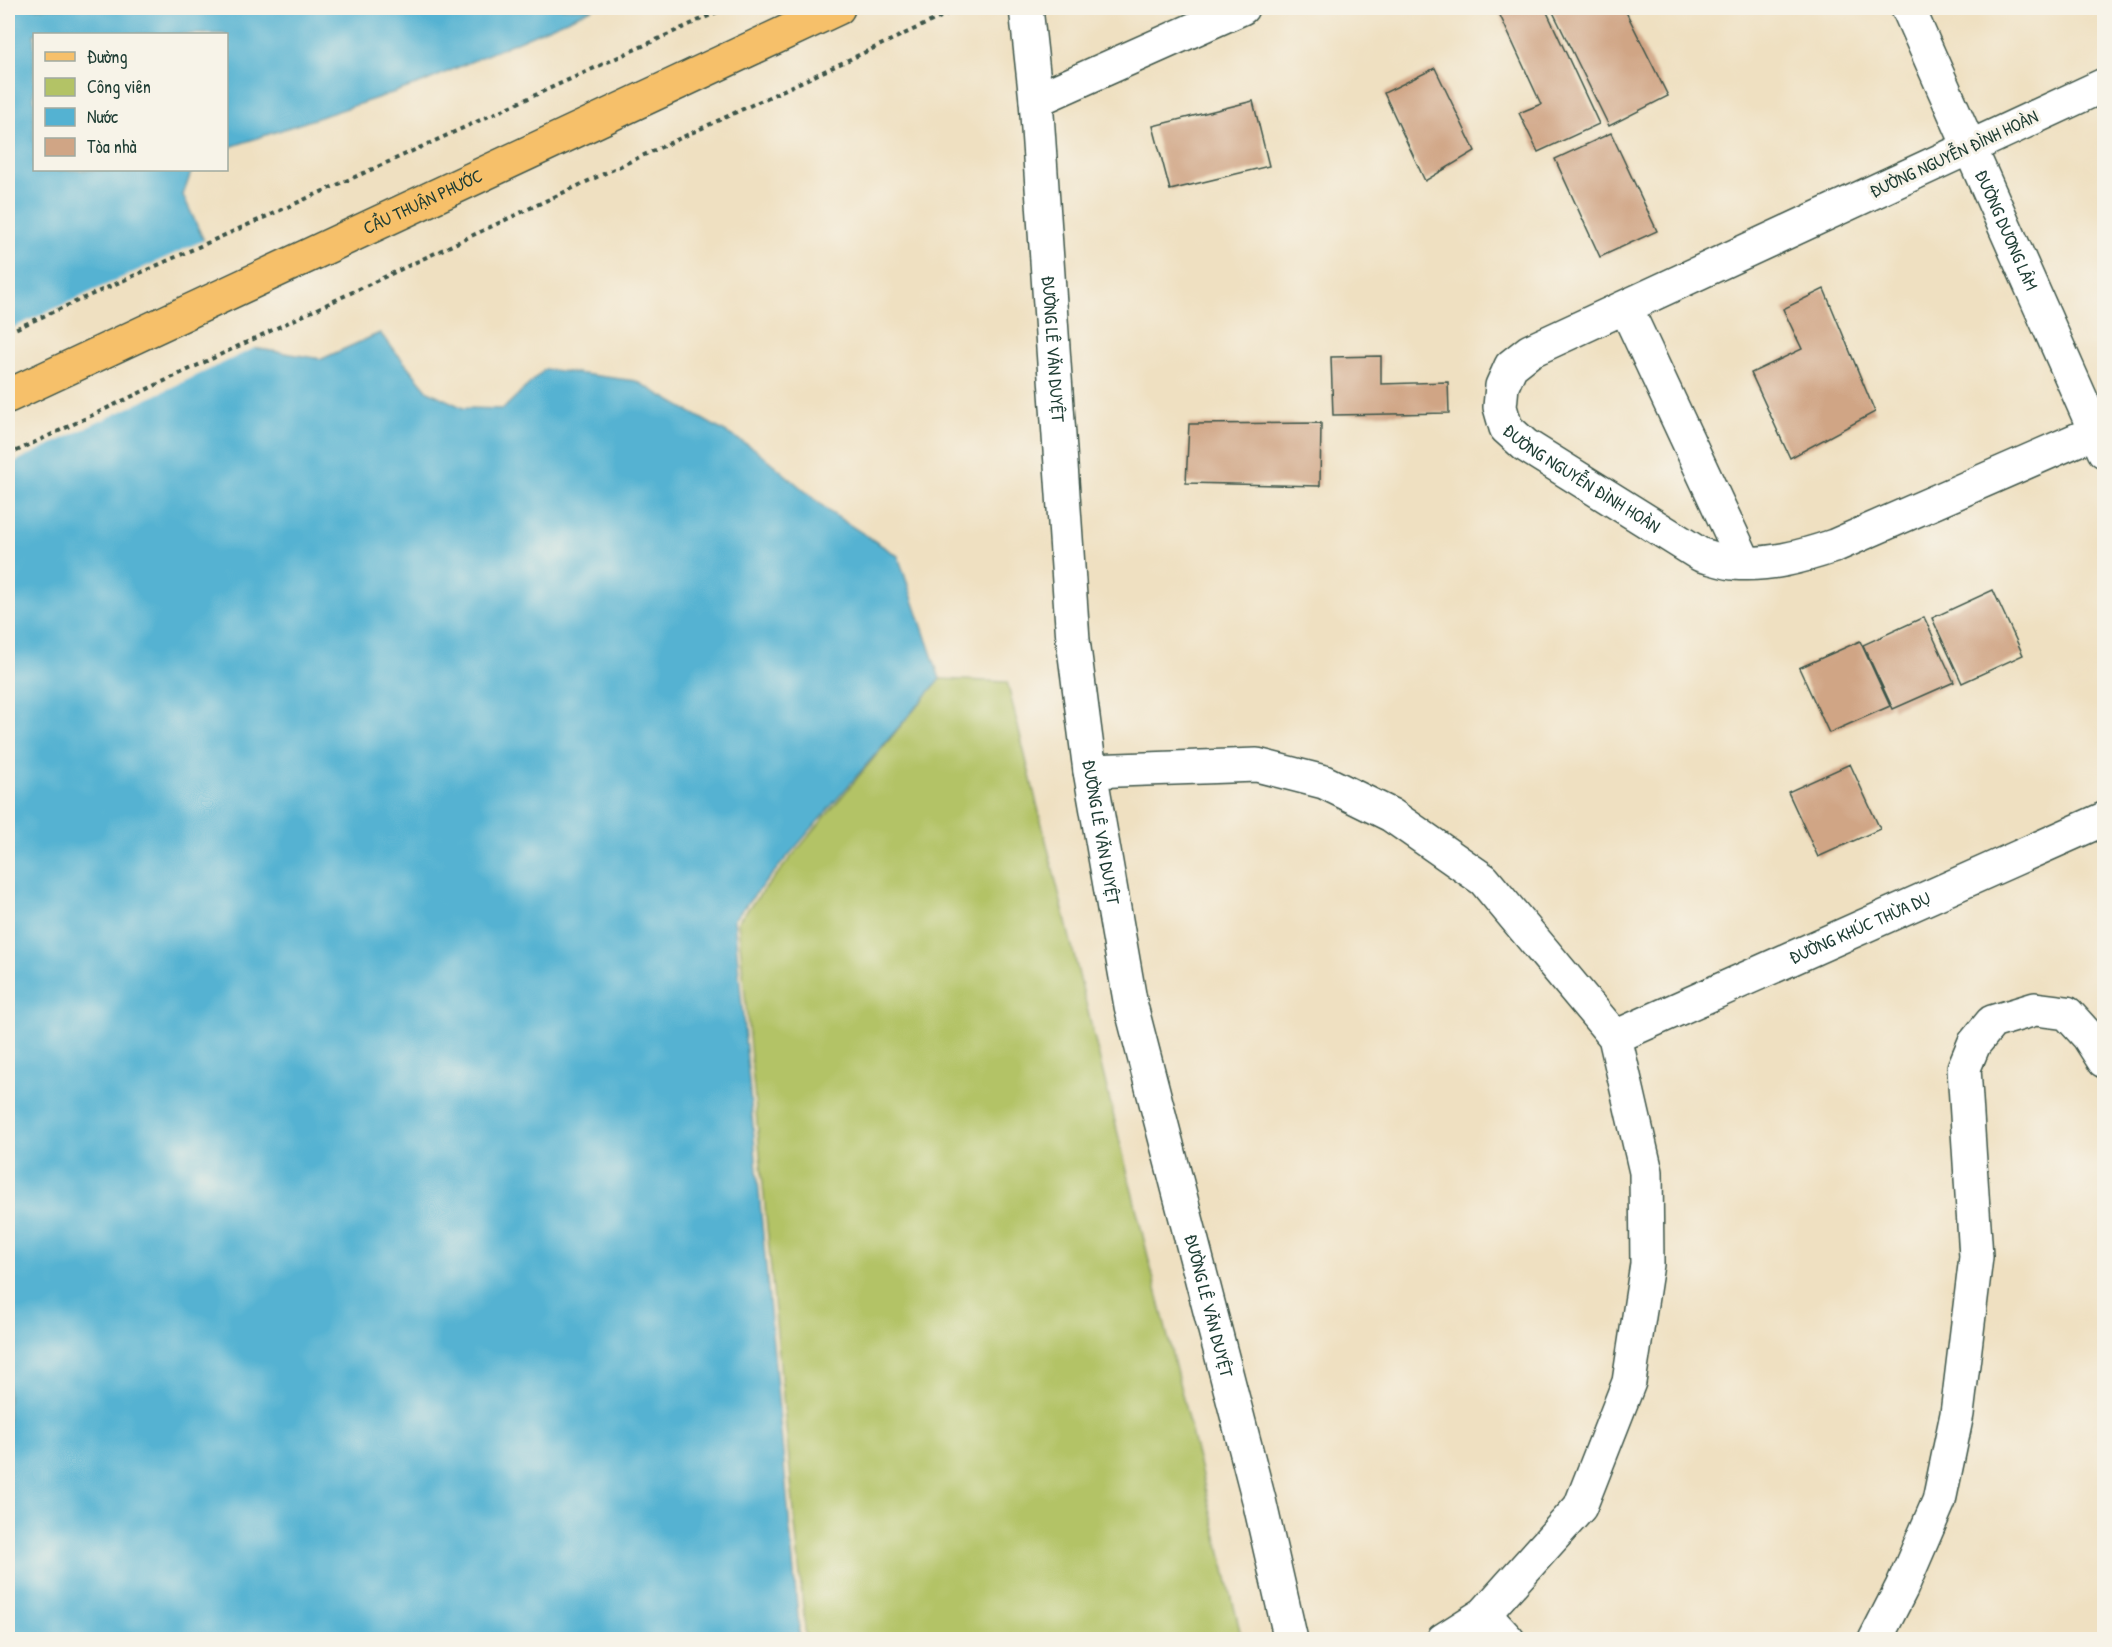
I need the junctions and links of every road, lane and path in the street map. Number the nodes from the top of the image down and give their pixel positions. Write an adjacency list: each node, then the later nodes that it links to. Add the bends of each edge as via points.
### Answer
1 (726, 8): 11 (path)
2 (838, 8): 12 (main road, CẦU THUẬN PHƯỚC)
3 (960, 8): 14 (path)
4 (1026, 8): 8 (street, ĐƯỜNG LÊ VĂN DUYỆT)
5 (1242, 8): 8 (street)
6 (1908, 8): 9 (street, ĐƯỜNG DƯƠNG LÂM)
7 (2104, 85): 9 (street, ĐƯỜNG NGUYỄN ĐÌNH HOÀN)
8 (1036, 100): 16 (street, ĐƯỜNG LÊ VĂN DUYỆT, via 1073,640)
9 (1970, 146): 10 (street, ĐƯỜNG NGUYỄN ĐÌNH HOÀN); 13 (street, ĐƯỜNG DƯƠNG LÂM)
10 (1626, 308): 15 (street); 15 (street, ĐƯỜNG NGUYỄN ĐÌNH HOÀN, via 1530,351 1511,366 1502,386 1500,407 1506,428 1525,445 1701,555)
11 (8, 332)
12 (8, 396)
13 (2101, 438): 15 (street, ĐƯỜNG NGUYỄN ĐÌNH HOÀN, via 1834,546 1804,556)
14 (8, 455)
15 (1745, 563)
16 (1090, 771): 18 (street, via 1257,765 1323,782 1391,815 1484,880); 21 (street, ĐƯỜNG LÊ VĂN DUYỆT, via 1131,1006 1259,1500)
17 (2104, 819): 18 (street, ĐƯỜNG KHÚC THỪA DỤ)
18 (1615, 1037): 20 (street, via 1646,1172 1647,1264 1629,1382 1580,1507)
19 (2104, 1061): 24 (street, via 2067,1013 2035,1009 1992,1022 1974,1044 1964,1068 1976,1257 1957,1414 1940,1501)
20 (1484, 1614): 22 (street); 23 (street)
21 (1291, 1640)
22 (1443, 1640)
23 (1508, 1640)
24 (1875, 1640)

